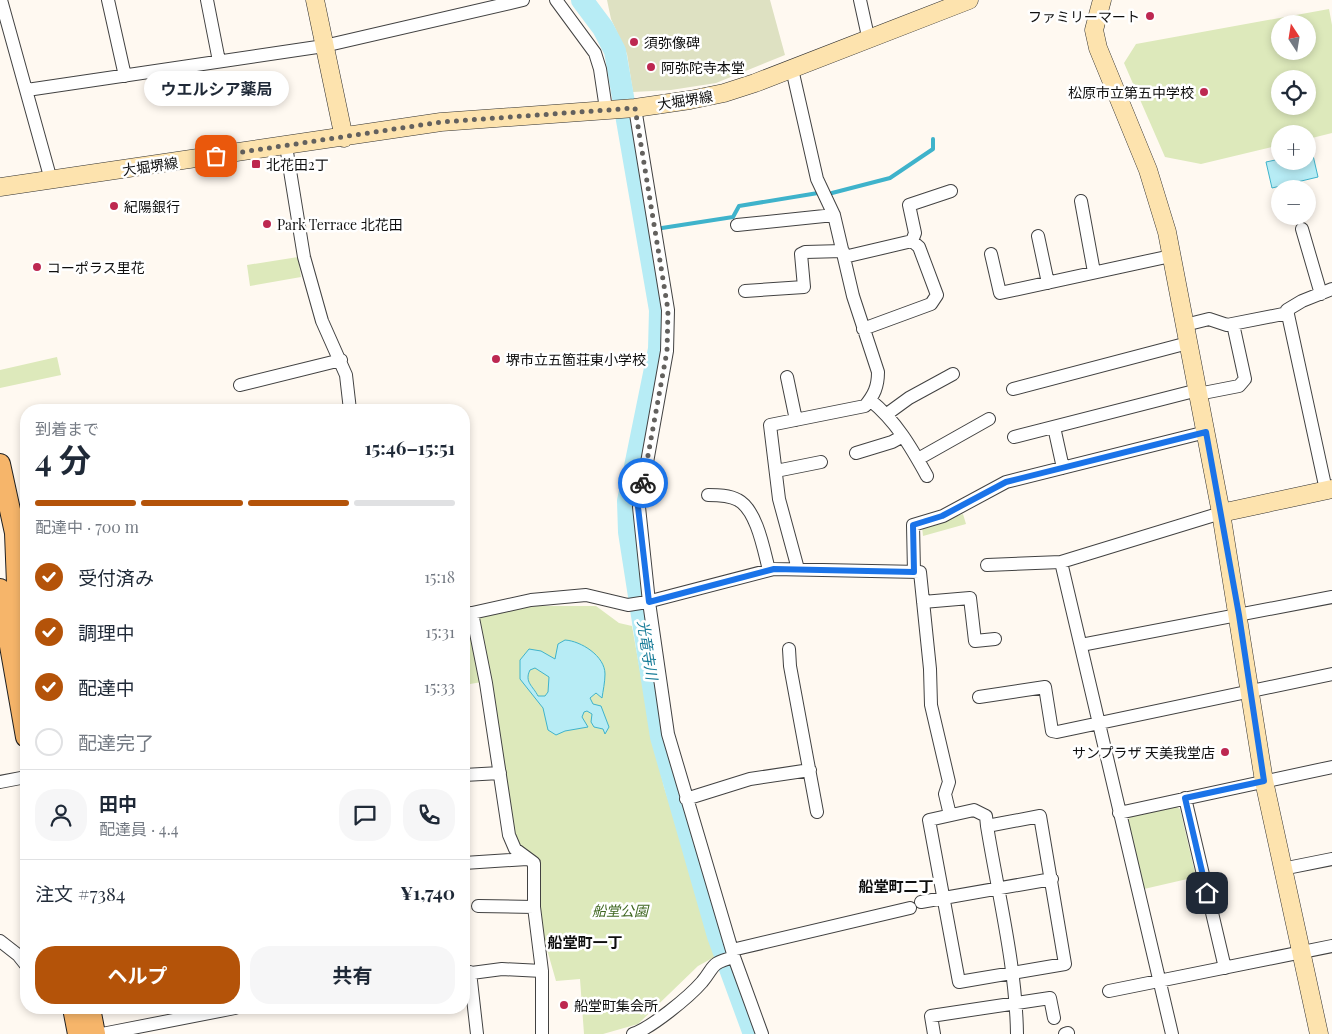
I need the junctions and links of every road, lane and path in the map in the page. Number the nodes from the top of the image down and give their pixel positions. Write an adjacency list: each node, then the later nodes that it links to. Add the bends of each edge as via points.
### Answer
1 (1, 0): 15 (street)
2 (108, 0): 14 (street)
3 (207, 0): 12 (street)
4 (315, 0): 11 (street)
5 (523, 0): 11 (street)
6 (556, 0): 16 (street, via 595,53 600,69)
7 (860, 0): 10 (street)
8 (1102, 0): 30 (street, via 1094,30 1098,48 1148,170)
9 (959, 2): 10 (street, 大堀堺線)
10 (868, 41): 13 (street, 大堀堺線)
11 (324, 46): 12 (street); 17 (street)
12 (219, 61): 14 (street)
13 (792, 69): 16 (street, 大堀堺線, via 724,93); 23 (street, via 817,179)
14 (125, 76): 15 (street)
15 (27, 90): 19 (street)
16 (622, 108): 17 (street, 大堀堺線, via 441,122); 73 (street, via 668,310 667,351 638,507)
17 (344, 138): 18 (street, 大堀堺線)
18 (286, 146): 19 (street, 大堀堺線); 40 (street, via 304,257 322,321)
19 (51, 180): 20 (street, 大堀堺線)
20 (0, 187)
21 (951, 191): 27 (street, via 908,206 915,234)
22 (1081, 201): 31 (street)
23 (834, 215): 24 (street); 28 (street)
24 (737, 226)
25 (1302, 229): 34 (street)
26 (1038, 236): 32 (street)
27 (912, 241): 28 (street); 38 (street, via 919,247 937,295 932,304)
28 (844, 254): 33 (street, via 801,254 804,286); 38 (street)
29 (991, 254): 32 (street, via 1000,294)
30 (1171, 256): 31 (street); 37 (street)
31 (1094, 272): 32 (street)
32 (1048, 283)
33 (745, 291)
34 (1326, 291): 35 (street, via 1302,301 1287,310)
35 (1288, 313): 36 (street); 62 (street)
36 (1232, 324): 37 (street, via 1209,319); 45 (street, via 1245,378 1239,386)
37 (1185, 325): 39 (street)
38 (863, 329): 46 (street, via 878,372 878,384)
39 (1188, 343): 44 (street); 45 (street)
40 (340, 360): 43 (street); 47 (street)
41 (953, 374): 48 (street)
42 (788, 377): 50 (street)
43 (240, 385)
44 (1012, 389)
45 (1198, 392): 51 (street); 52 (street)
46 (870, 400): 48 (street); 50 (street, via 865,406)
47 (350, 404)
48 (887, 414): 53 (street)
49 (989, 419): 56 (street)
50 (796, 420): 60 (street, via 770,425)
51 (1054, 427): 54 (street); 59 (street)
52 (1206, 432): 59 (street); 64 (street)
53 (903, 436): 55 (street); 56 (street)
54 (1014, 437)
55 (856, 453)
56 (918, 459): 61 (street)
57 (821, 462): 60 (street)
58 (0, 464): 75 (main road, via 15,532)
59 (1063, 468): 70 (street, via 1006,482 942,516 913,525)
60 (776, 471): 68 (street, via 779,499)
61 (927, 476)
62 (1329, 489): 64 (street)
63 (708, 495): 69 (street, via 728,496 740,501 760,533)
64 (1221, 513): 66 (street); 77 (street)
65 (0, 517): 75 (main road)
66 (1061, 562): 67 (street); 81 (street)
67 (987, 565)
68 (798, 569): 69 (street); 70 (street)
69 (769, 570): 73 (street)
70 (914, 572): 74 (street, via 920,572)
71 (0, 589): 83 (main road)
72 (1332, 597): 77 (street)
73 (648, 602): 76 (street, via 632,604 586,595 531,600); 95 (street, via 668,734)
74 (923, 602): 80 (street, via 970,598 975,642); 99 (street, via 931,706 950,782 946,794)
75 (18, 609): 83 (main road)
76 (470, 614)
77 (1239, 615): 81 (street); 85 (street)
78 (0, 623): 83 (main road)
79 (470, 624): 90 (street)
80 (995, 638)
81 (1081, 645): 87 (street)
82 (789, 648): 89 (street)
83 (20, 660)
84 (1332, 674): 85 (street)
85 (1250, 692): 87 (street); 93 (street)
86 (979, 697): 87 (street, via 1045,687 1052,731)
87 (1099, 723): 98 (street)
88 (1332, 767): 93 (street)
89 (810, 770): 95 (street, via 750,779); 97 (street)
90 (500, 773): 91 (street); 101 (street, via 508,834 515,849)
91 (470, 775)
92 (20, 777): 94 (street)
93 (1264, 781): 96 (street); 104 (street)
94 (0, 782)
95 (686, 798): 113 (street)
96 (1185, 798): 98 (street); 115 (street)
97 (817, 812)
98 (1119, 813): 119 (street)
99 (950, 815): 100 (street, via 974,810 986,816); 107 (street, via 929,820)
100 (987, 826): 105 (street, via 1040,816); 106 (street)
101 (528, 859): 103 (street); 109 (street, via 534,863 536,873)
102 (1332, 859): 104 (street)
103 (470, 863)
104 (1282, 869): 112 (street)
105 (1052, 879): 106 (street); 118 (street, via 1065,964)
106 (998, 889): 107 (street); 118 (street)
107 (944, 898): 113 (street); 118 (street, via 959,982)
108 (478, 906): 109 (street)
109 (534, 907): 116 (street)
110 (0, 941): 114 (street)
111 (1332, 946): 112 (street)
112 (1301, 952): 115 (street); 138 (street)
113 (733, 955): 133 (street, via 711,966 702,982 646,1030); 134 (street)
114 (20, 957)
115 (1224, 968): 119 (street)
116 (542, 971): 117 (street, via 502,969); 132 (street)
117 (470, 973)
118 (1012, 974): 122 (street)
119 (1159, 982): 121 (street); 137 (street)
120 (470, 991): 131 (street)
121 (1109, 991)
122 (1016, 1004): 126 (street, via 1050,998); 135 (street, via 931,1016); 136 (street)
123 (74, 1014): 128 (main road)
124 (91, 1014): 129 (main road)
125 (202, 1014): 130 (street)
126 (1054, 1018)
127 (1332, 1031): 138 (street)
128 (78, 1034)
129 (95, 1034)
130 (102, 1034)
131 (477, 1034)
132 (542, 1034)
133 (633, 1034)
134 (762, 1034)
135 (934, 1034)
136 (1017, 1034)
137 (1172, 1034)
138 (1318, 1034)

